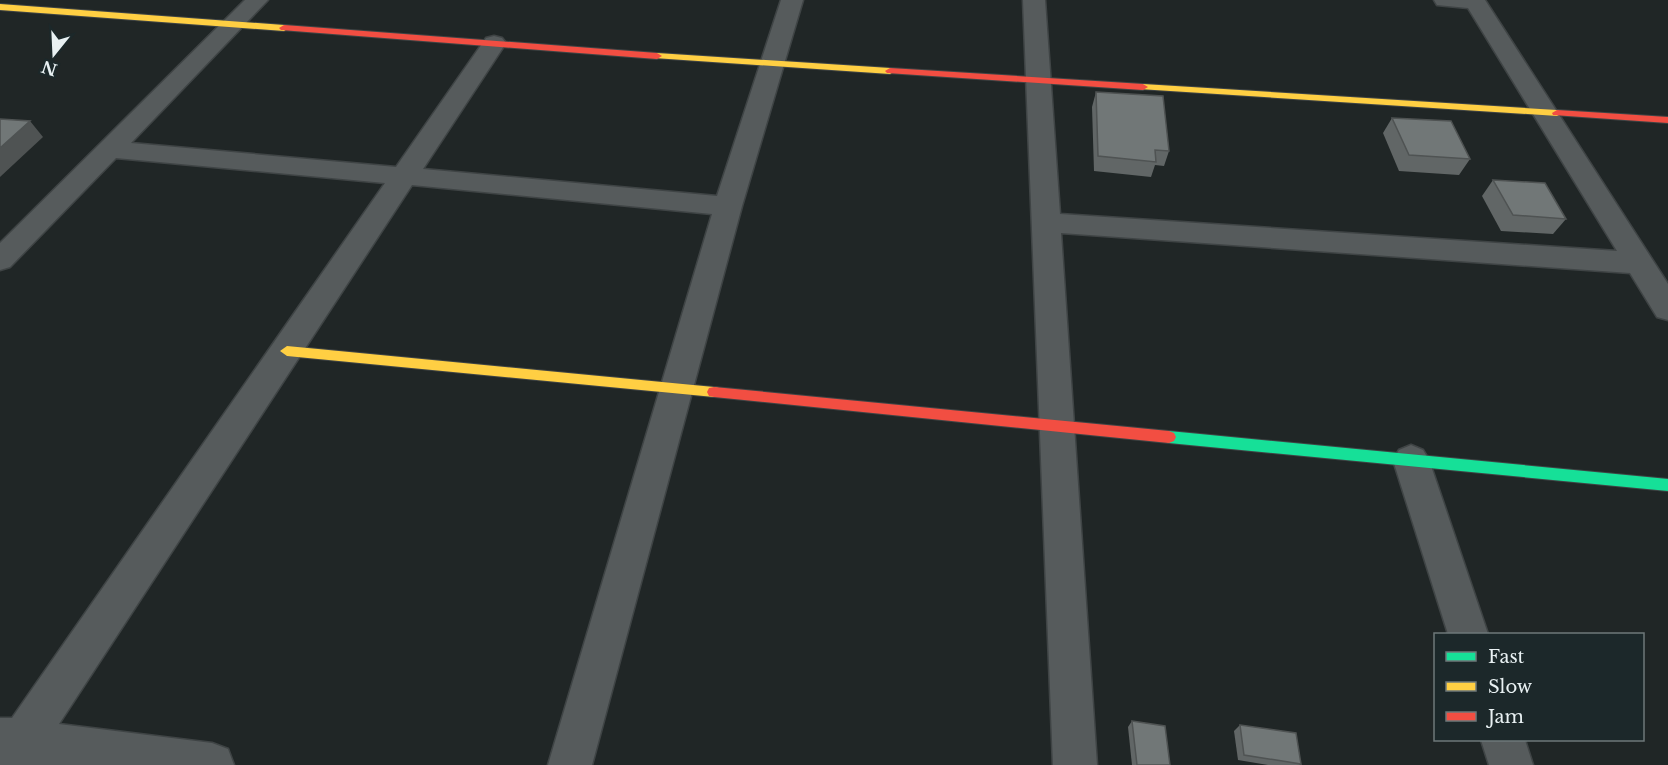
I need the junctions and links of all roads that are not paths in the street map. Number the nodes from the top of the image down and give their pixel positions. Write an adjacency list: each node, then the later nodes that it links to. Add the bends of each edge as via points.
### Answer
1 (257, 0): 7 (street)
2 (792, 0): 9 (street)
3 (1034, 0): 10 (street)
4 (1444, 0): 5 (street)
5 (1475, 1): 11 (street)
6 (0, 7): 7 (street)
7 (233, 24): 8 (street); 13 (street)
8 (494, 44): 9 (street); 14 (street)
9 (772, 64): 10 (street); 15 (street)
10 (1039, 81): 11 (street); 16 (street)
11 (1544, 113): 12 (street); 18 (street)
12 (1668, 120)
13 (109, 149): 14 (street); 17 (street)
14 (404, 176): 15 (street); 20 (street)
15 (728, 206): 21 (street)
16 (1046, 223): 18 (street); 22 (street)
17 (0, 260)
18 (1639, 263): 19 (street)
19 (1668, 309)
20 (287, 351): 21 (street); 27 (street)
21 (678, 389): 22 (street); 29 (street)
22 (1057, 425): 23 (street); 30 (street)
23 (1411, 460): 24 (street); 25 (street)
24 (1668, 485)
25 (1468, 633)
26 (1503, 741): 31 (street)
27 (9, 748): 28 (street)
28 (212, 765)
29 (570, 765)
30 (1075, 765)
31 (1511, 765)

